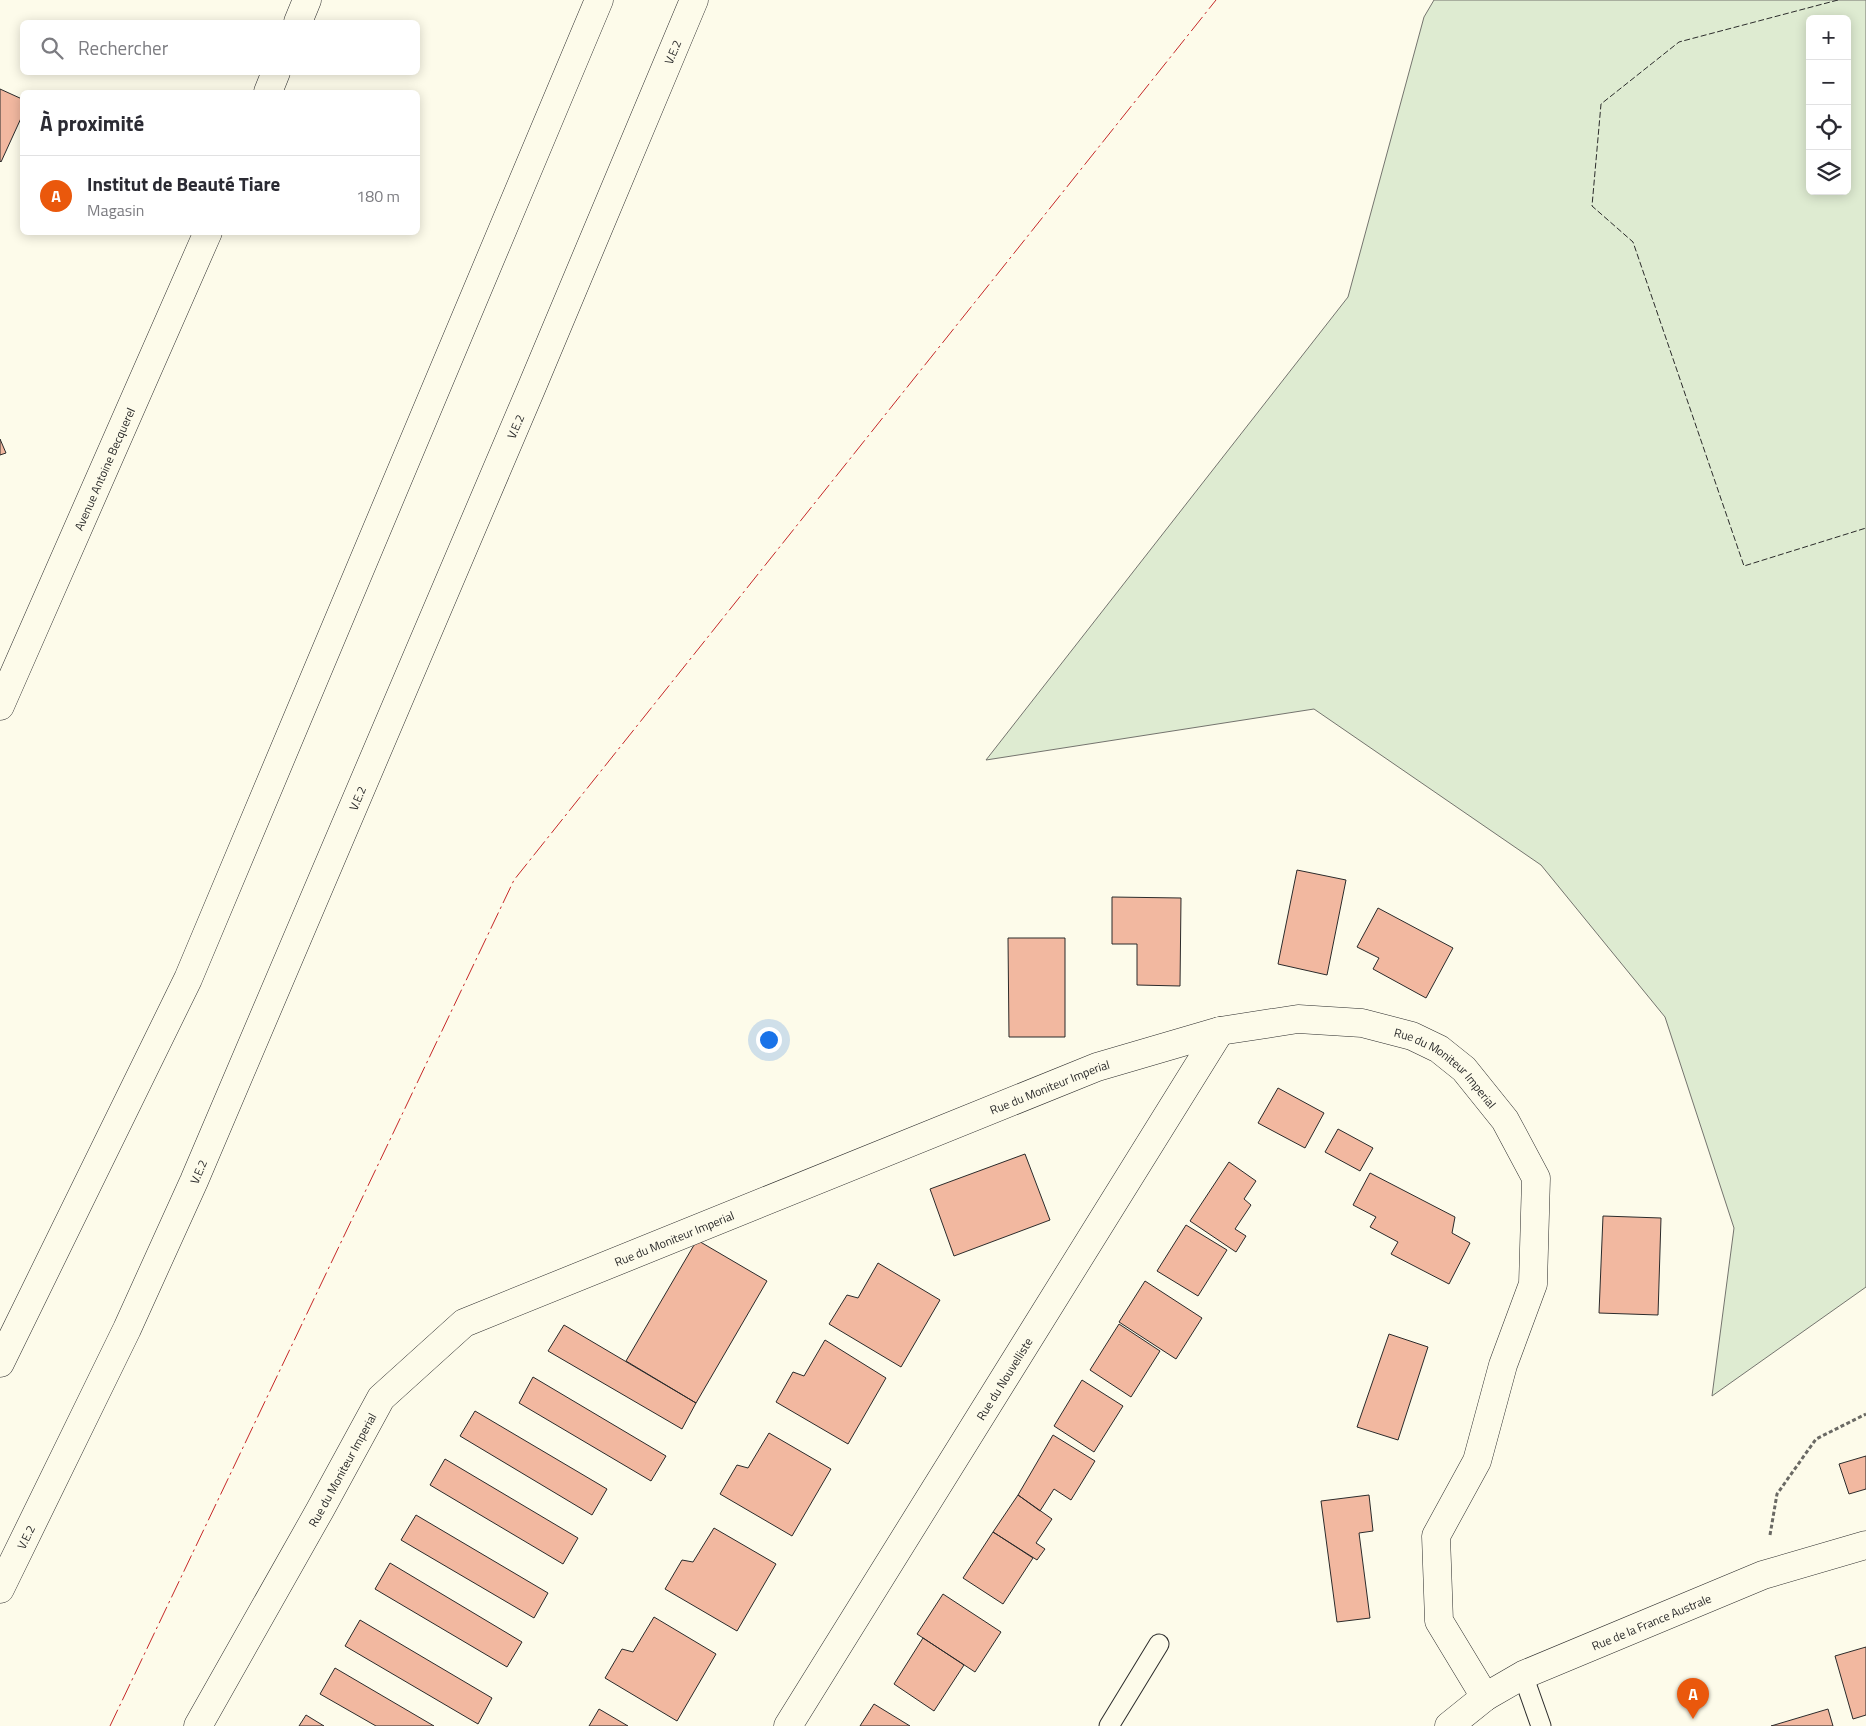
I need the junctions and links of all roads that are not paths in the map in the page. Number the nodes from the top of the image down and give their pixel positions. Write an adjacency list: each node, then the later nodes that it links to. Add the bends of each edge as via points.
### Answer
1 (307, 0): 4 (main road)
2 (599, 0): 10 (main road, via 188,979)
3 (694, 0): 12 (main road, V.E.2, via 194,1181 127,1329)
4 (299, 20)
5 (275, 75): 6 (main road)
6 (269, 90)
7 (207, 235): 8 (main road, Avenue Antoine Becquerel)
8 (0, 706)
9 (1220, 1031): 15 (main road, Rue du Moniteur Imperial, via 1298,1019 1362,1023 1412,1036 1439,1049 1464,1069 1505,1120 1536,1178 1533,1284 1503,1365 1477,1461 1436,1536 1439,1621); 16 (main road, Rue du Moniteur Imperial, via 1097,1067 464,1323 381,1398); 17 (main road, Rue du Nouvelliste)
10 (0, 1363)
11 (1866, 1545): 14 (main road, Rue de la France Australe, via 1763,1575)
12 (0, 1589)
13 (1159, 1644): 18 (lane)
14 (1522, 1675): 15 (main road, Rue de la France Australe); 20 (lane)
15 (1485, 1698): 19 (main road, Rue de la France Australe)
16 (198, 1726)
17 (788, 1726)
18 (1109, 1726)
19 (1449, 1726)
20 (1541, 1726)

